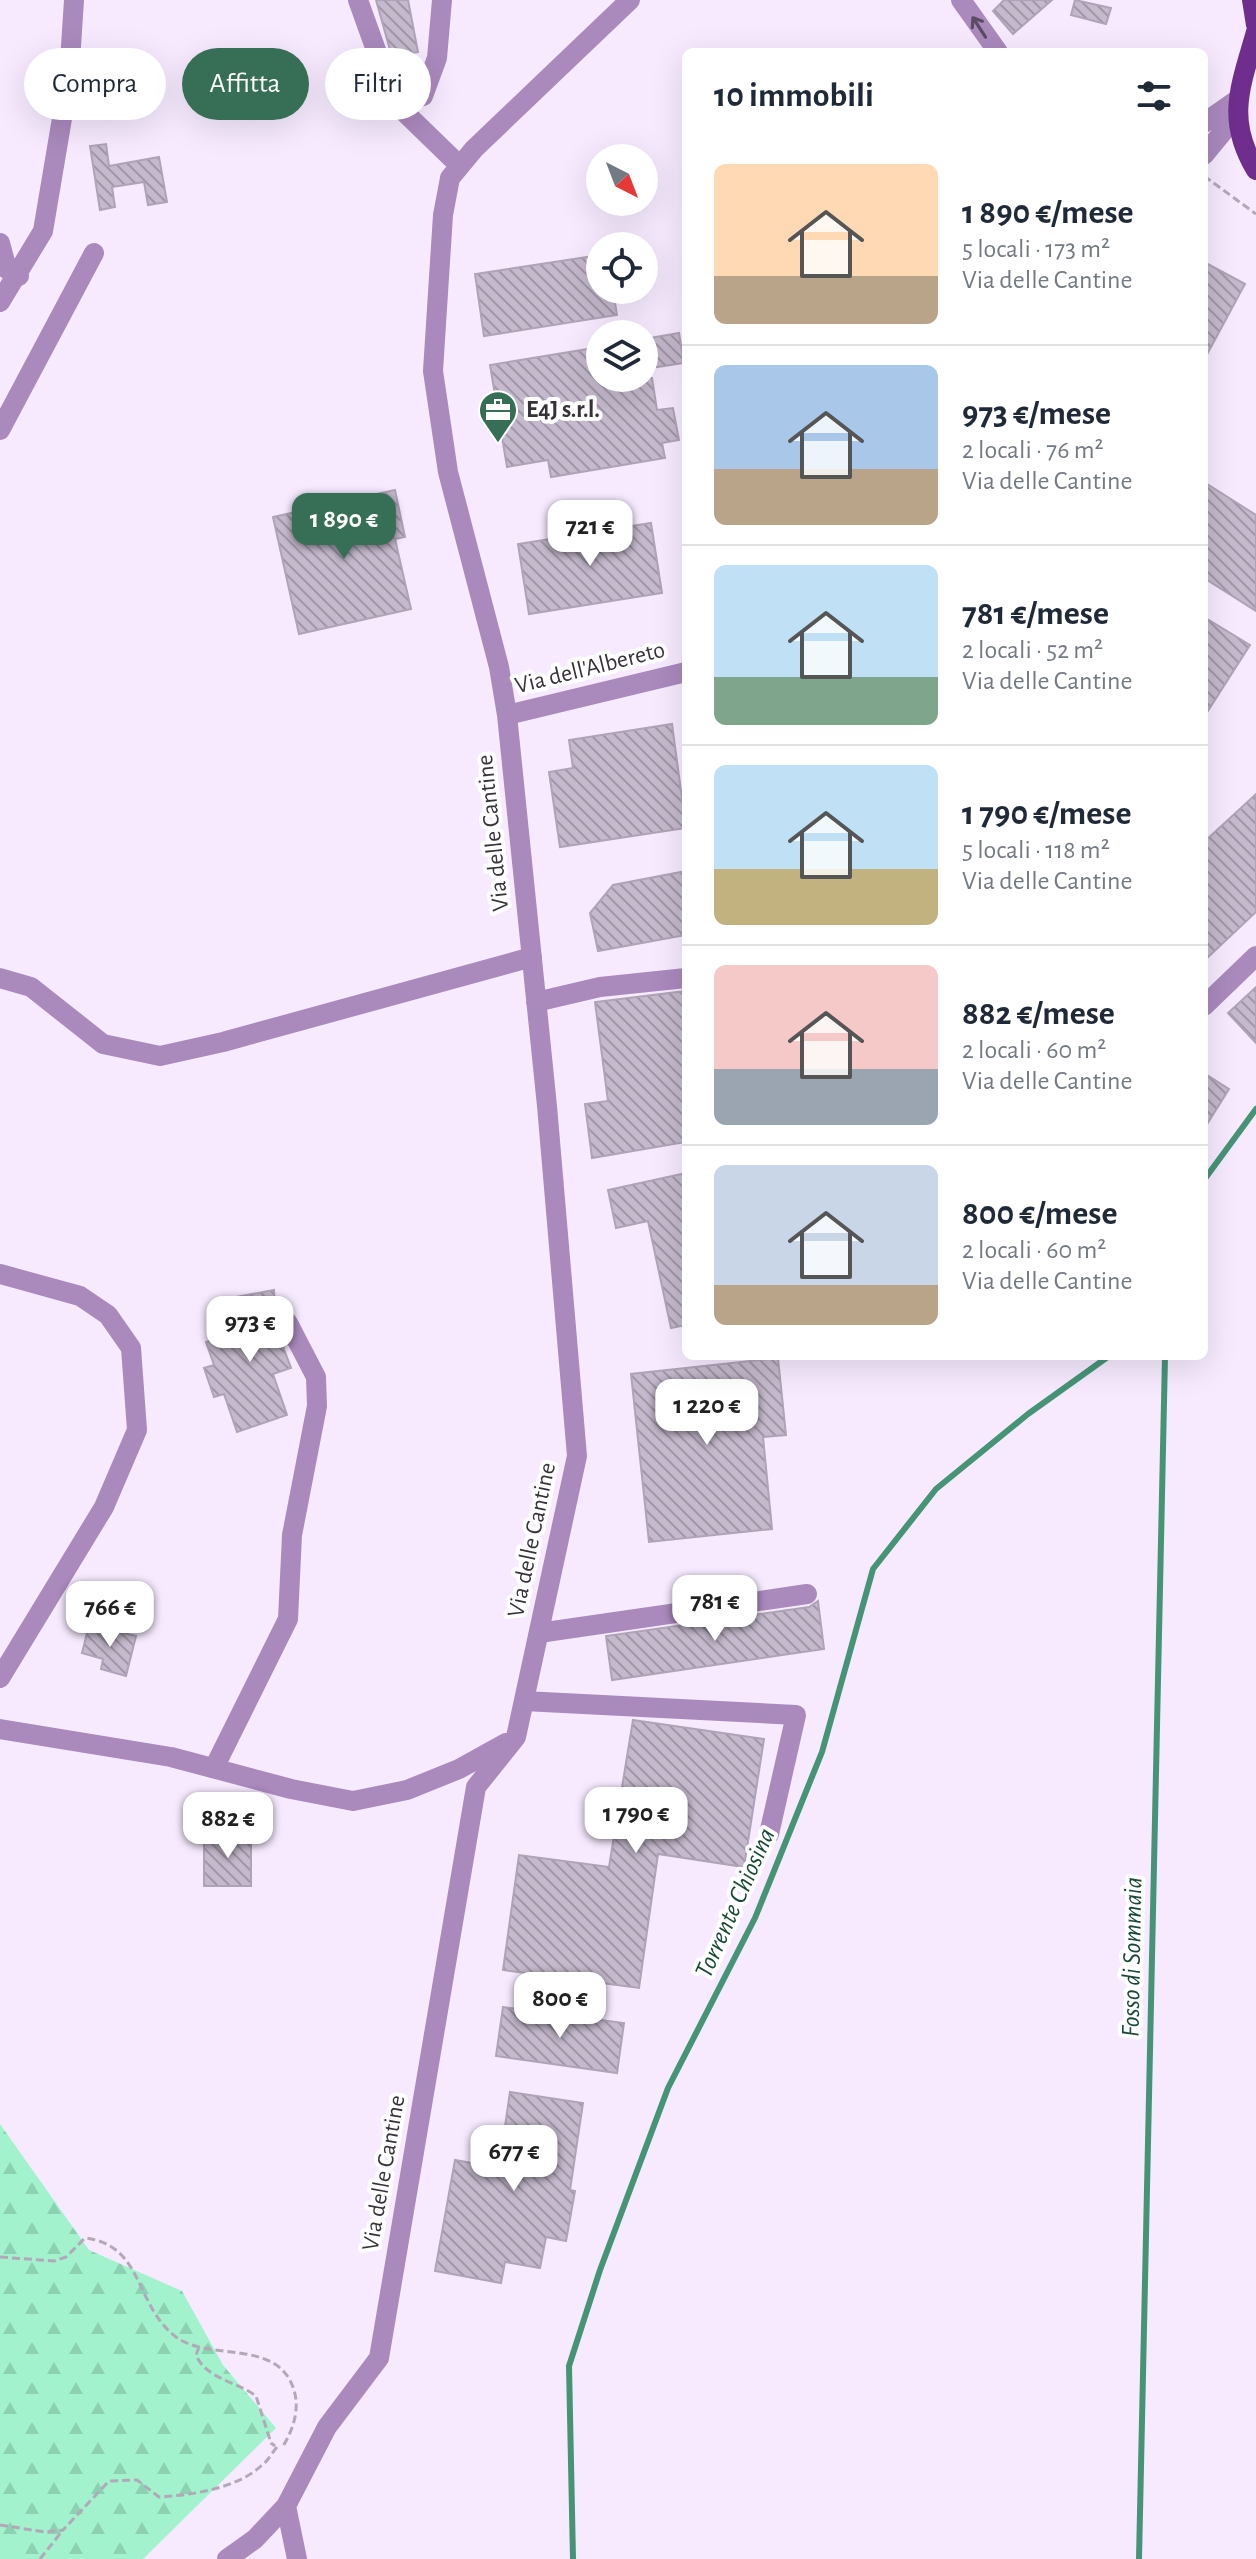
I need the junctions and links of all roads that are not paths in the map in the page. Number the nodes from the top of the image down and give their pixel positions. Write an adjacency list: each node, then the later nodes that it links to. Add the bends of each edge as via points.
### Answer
1 (74, 0): 20 (street, via 69,77 43,231)
2 (358, 0): 9 (street)
3 (442, 0): 11 (street)
4 (630, 0): 16 (street, Via delle Cantine)
5 (961, 0): 10 (street, one-way to 5)
6 (1252, 0): 7 (main road)
7 (1256, 25)
8 (1256, 32): 12 (main road)
9 (375, 48)
10 (995, 48)
11 (431, 74)
12 (1236, 108): 14 (street); 15 (street); 17 (main road)
13 (413, 120): 16 (street)
14 (1208, 121)
15 (1208, 149)
16 (460, 166): 24 (street, Via delle Cantine, via 450,178 443,215 433,371 448,472)
17 (1256, 170)
18 (0, 243): 20 (street, via 7,269)
19 (94, 253): 22 (street)
20 (19, 276): 21 (street)
21 (0, 302)
22 (0, 430)
23 (682, 673): 24 (street, Via dell'Albereto)
24 (507, 715): 26 (street, Via delle Cantine)
25 (1256, 956): 30 (street)
26 (532, 957): 27 (street, via 160,1056 103,1044 31,987); 29 (street, Via delle Cantine)
27 (0, 978)
28 (682, 978): 29 (street, via 600,987)
29 (536, 1002): 34 (street, Via delle Cantine, via 577,1456)
30 (1208, 1002)
31 (0, 1274): 35 (street, via 80,1296 108,1315 131,1348 137,1396 137,1430 104,1507)
32 (288, 1323): 39 (street, via 316,1377 317,1391 292,1535 288,1619)
33 (807, 1594): 34 (street)
34 (539, 1633): 36 (street, Via delle Cantine)
35 (0, 1678)
36 (524, 1701): 38 (street, Via delle Cantine); 40 (street, via 796,1715)
37 (0, 1729): 39 (street)
38 (516, 1737): 39 (street, via 407,1790 353,1801); 41 (street, Via delle Cantine, via 476,1787 379,2358 327,2427)
39 (214, 1768)
40 (769, 1834)
41 (286, 2506): 42 (street, Via delle Cantine); 43 (street)
42 (227, 2559)
43 (297, 2559)

